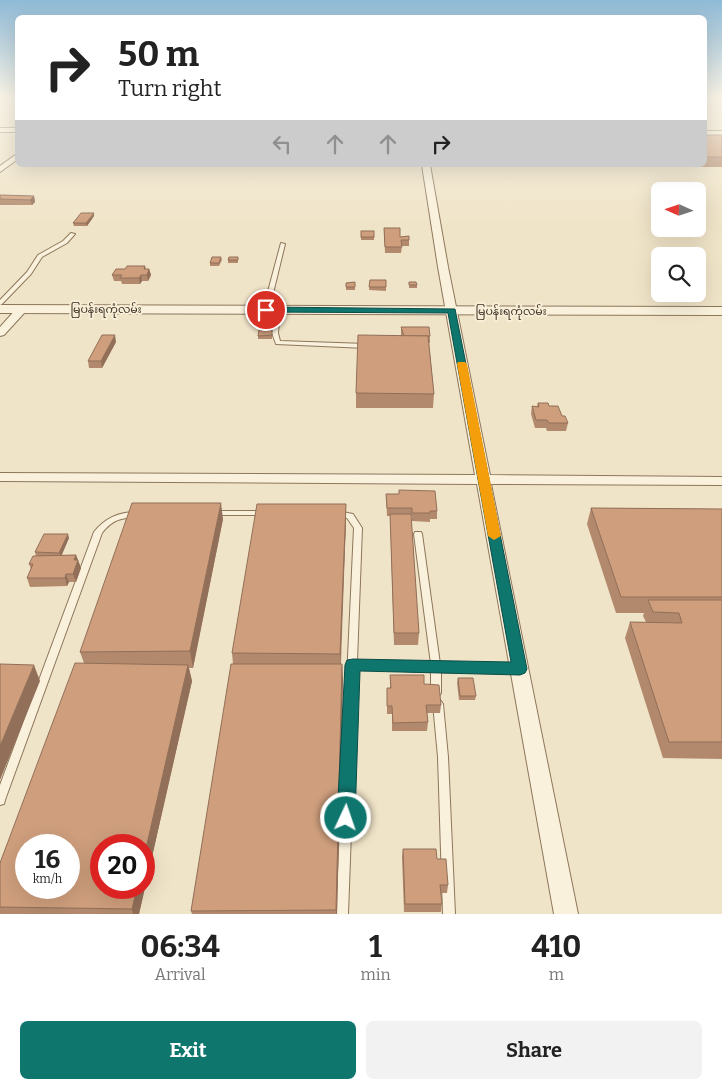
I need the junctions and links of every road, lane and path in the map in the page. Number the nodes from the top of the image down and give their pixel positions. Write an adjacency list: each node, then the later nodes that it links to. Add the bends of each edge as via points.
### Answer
1 (15, 158): 3 (street)
2 (426, 167): 10 (street)
3 (0, 170)
4 (72, 234): 6 (lane, via 39,258)
5 (283, 244): 9 (lane)
6 (0, 303)
7 (0, 309): 8 (street, မြပန်းရကုံလမ်း)
8 (22, 309): 9 (street, မြပန်းရကုံလမ်း); 12 (street)
9 (271, 310): 10 (street, မြပန်းရကုံလမ်း); 13 (lane, via 278,343)
10 (452, 310): 11 (street, မြပန်းရကုံလမ်း); 15 (street)
11 (722, 312)
12 (0, 333)
13 (368, 346)
14 (0, 477): 15 (street)
15 (484, 481): 16 (street); 24 (street)
16 (722, 481)
17 (205, 513): 18 (lane)
18 (274, 513)
19 (324, 513): 22 (lane, via 350,516 358,528)
20 (146, 514): 25 (lane, via 120,515 98,532)
21 (418, 534): 23 (lane)
22 (353, 665): 23 (lane); 26 (lane)
23 (436, 668): 24 (lane); 27 (lane)
24 (520, 669): 28 (street)
25 (0, 800)
26 (342, 914)
27 (449, 914)
28 (566, 914)

